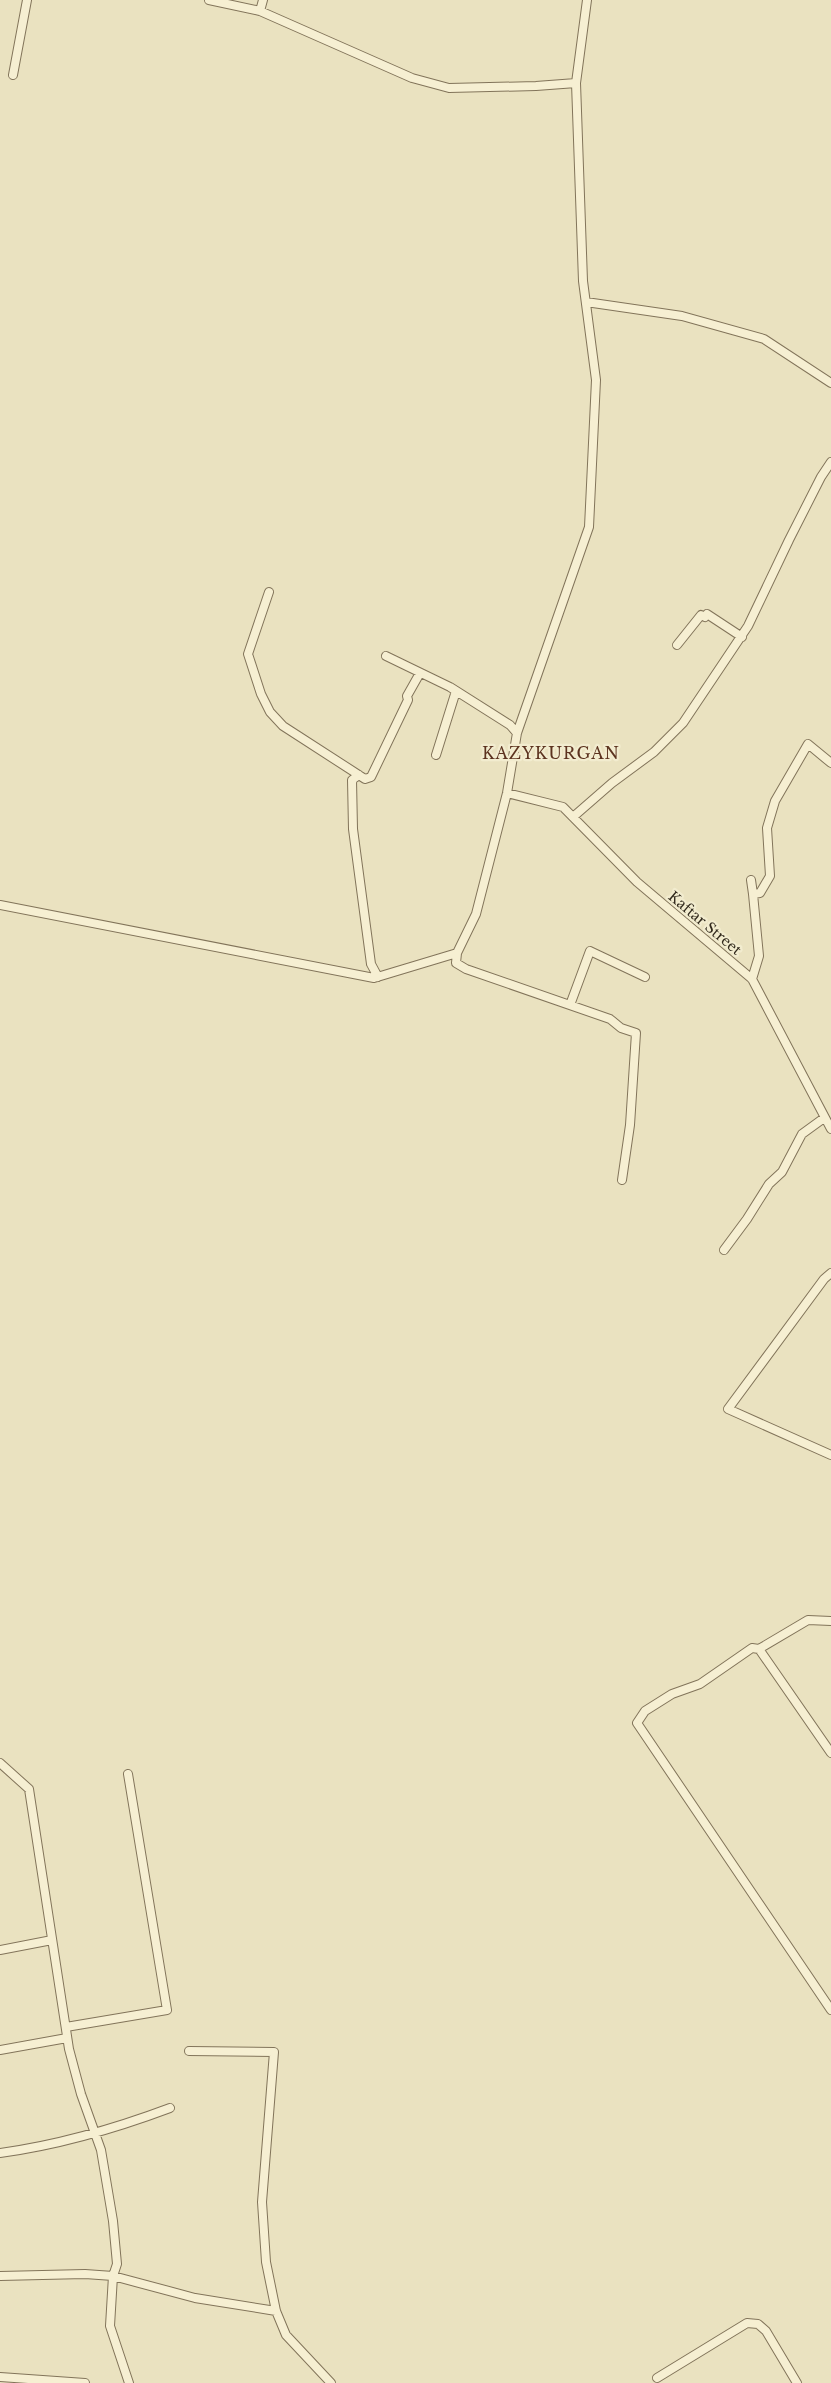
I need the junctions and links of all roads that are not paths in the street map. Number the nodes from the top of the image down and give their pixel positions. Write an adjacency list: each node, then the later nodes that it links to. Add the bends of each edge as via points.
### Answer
1 (27, 0): 6 (street)
2 (209, 0): 5 (street)
3 (263, 0): 5 (street)
4 (587, 0): 7 (street)
5 (260, 10): 7 (street, via 412,78 449,88)
6 (13, 75)
7 (576, 83): 8 (street)
8 (586, 302): 9 (street, via 682,316 764,339); 17 (street, via 596,380 589,527)
9 (831, 384)
10 (831, 462): 12 (street)
11 (269, 592): 20 (street, via 248,654 261,694 270,712 283,726)
12 (742, 637): 13 (street, via 707,614 701,615); 22 (street, via 683,723 654,752)
13 (677, 645)
14 (386, 656): 15 (street)
15 (420, 673): 16 (street); 20 (street, via 371,777 365,779)
16 (456, 691): 17 (street, via 510,725); 18 (street)
17 (517, 733): 21 (street)
18 (436, 755)
19 (831, 763): 24 (street, via 808,744 805,747 775,801 767,828 770,876 760,893)
20 (359, 775): 27 (street, via 352,780 353,829 371,964)
21 (507, 793): 22 (street, Kaftar Street, via 563,806); 26 (street, via 476,914)
22 (573, 817): 29 (street, Kaftar Street, via 637,882)
23 (751, 880): 24 (street)
24 (753, 894): 29 (street, via 759,956)
25 (0, 905): 27 (street)
26 (457, 953): 27 (street); 30 (street, via 456,963 466,969)
27 (378, 977)
28 (645, 977): 30 (street, via 590,951)
29 (752, 979): 31 (street, Kaftar Street)
30 (570, 1005): 33 (street, via 610,1019 636,1033 630,1125)
31 (824, 1118): 32 (street, Kaftar Street); 34 (street, via 802,1134 782,1172 769,1184)
32 (831, 1129)
33 (622, 1180)
34 (724, 1250)
35 (831, 1273): 36 (street, via 728,1409)
36 (831, 1456)
37 (831, 1621): 38 (street, via 808,1620)
38 (760, 1649): 39 (street); 44 (street, via 752,1648 700,1684 672,1694 645,1711 637,1723)
39 (831, 1753)
40 (0, 1764): 42 (street, via 30,1789)
41 (128, 1774): 45 (street, via 167,2010)
42 (52, 1940): 43 (street); 45 (street)
43 (0, 1950)
44 (831, 2010)
45 (66, 2027): 46 (street)
46 (67, 2038): 47 (street); 50 (street, via 81,2094)
47 (0, 2050)
48 (189, 2051): 54 (street, via 274,2052 262,2202 266,2262)
49 (170, 2108): 50 (street)
50 (96, 2134): 51 (street); 53 (street, via 113,2221 117,2264)
51 (0, 2153)
52 (0, 2276): 53 (street)
53 (113, 2276): 54 (street, via 196,2298); 58 (street, via 110,2326)
54 (276, 2312): 59 (street, via 286,2335)
55 (0, 2377): 57 (street)
56 (657, 2378): 60 (street, via 747,2323 758,2324 766,2331)
57 (85, 2383)
58 (129, 2383)
59 (331, 2383)
60 (797, 2383)

